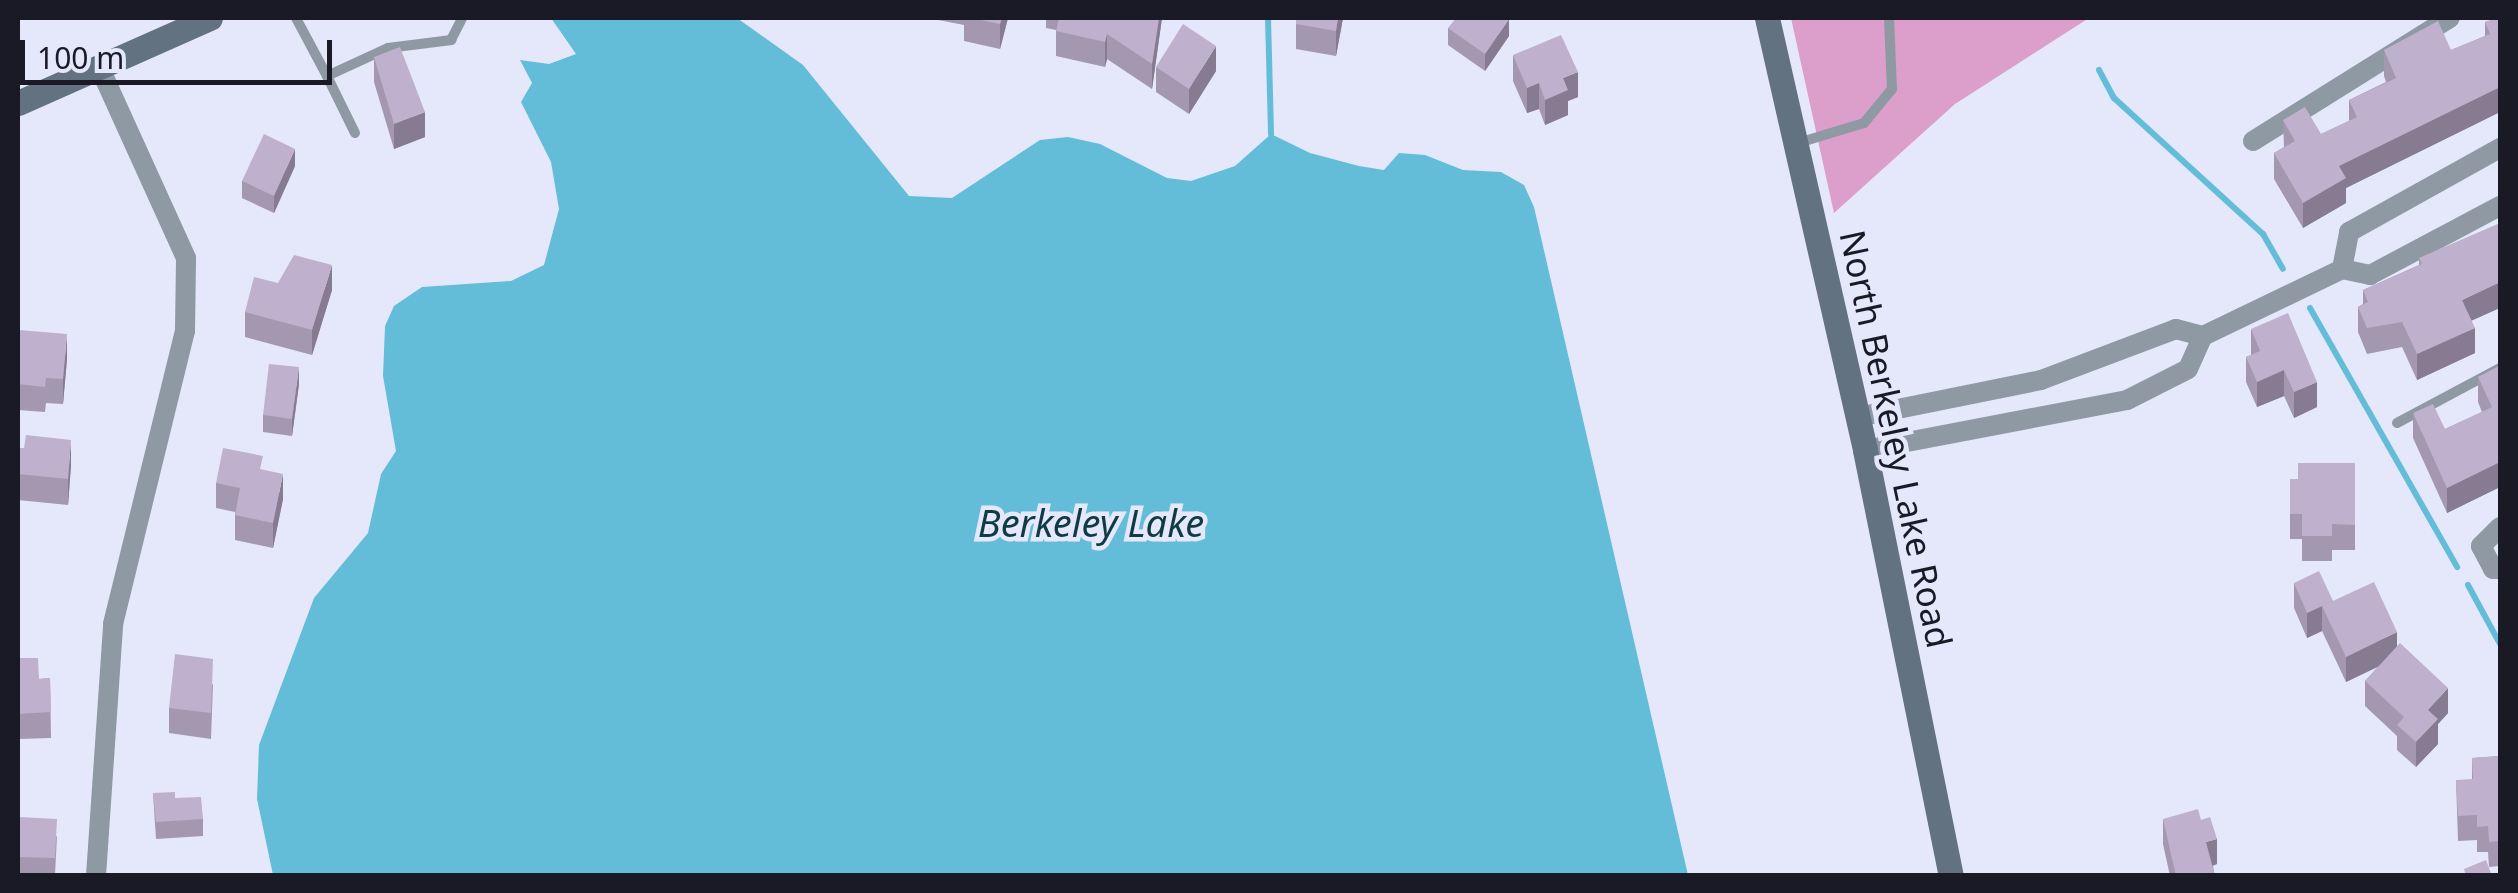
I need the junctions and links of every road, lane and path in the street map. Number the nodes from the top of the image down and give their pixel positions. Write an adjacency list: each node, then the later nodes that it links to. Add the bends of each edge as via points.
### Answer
1 (210, 18): 7 (street)
2 (296, 18): 8 (lane)
3 (462, 18): 8 (lane, via 451,40 388,48)
4 (1767, 18): 12 (street, North Berkeley Lake Road)
5 (1889, 18): 12 (lane, via 1892,88 1864,123)
6 (2450, 18): 11 (street)
7 (100, 68): 9 (street); 25 (street, via 186,258 186,276 185,330 113,624)
8 (327, 76): 10 (lane)
9 (18, 103)
10 (355, 133)
11 (2254, 141)
12 (1798, 143): 20 (street, North Berkeley Lake Road)
13 (2500, 148): 15 (street, via 2349,232)
14 (2500, 206): 15 (street, via 2370,275)
15 (2342, 269): 16 (street)
16 (2203, 336): 18 (street, via 2176,329); 19 (street, via 2188,370 2128,400)
17 (2500, 368): 21 (lane)
18 (2045, 378): 19 (street); 20 (street)
19 (2054, 414): 22 (street)
20 (1858, 417): 22 (street, North Berkeley Lake Road)
21 (2397, 423)
22 (1866, 450): 26 (street, North Berkeley Lake Road)
23 (2500, 527): 24 (street, via 2481,546)
24 (2500, 569)
25 (96, 876)
26 (1951, 876)

